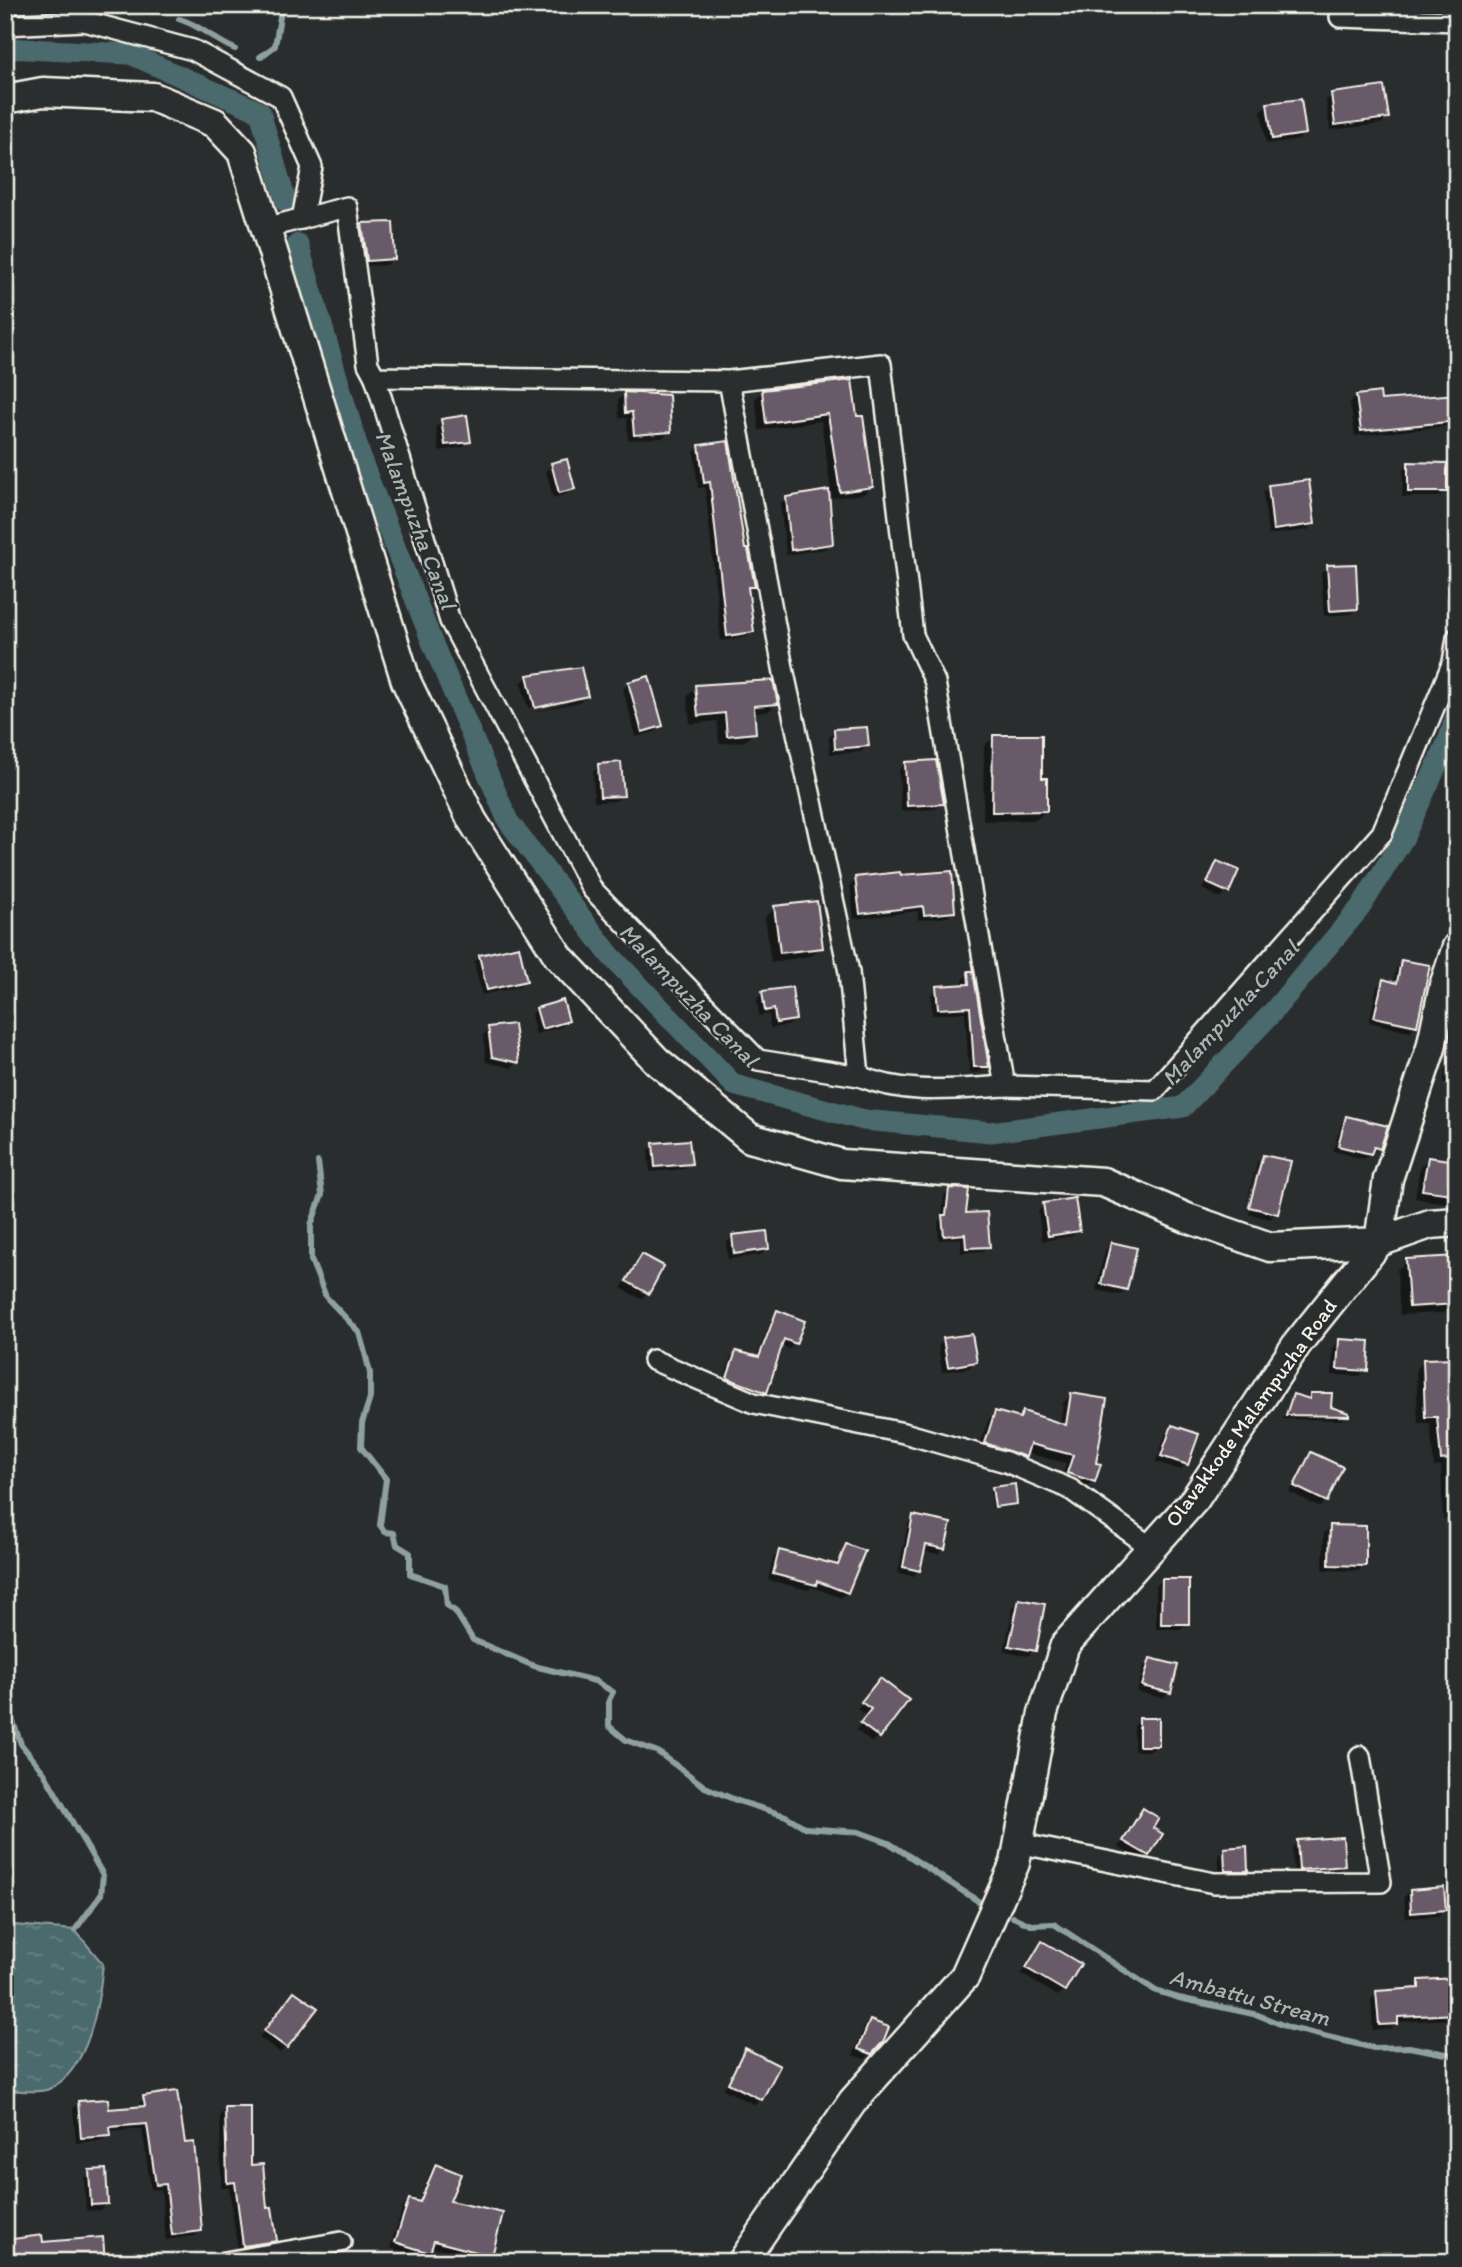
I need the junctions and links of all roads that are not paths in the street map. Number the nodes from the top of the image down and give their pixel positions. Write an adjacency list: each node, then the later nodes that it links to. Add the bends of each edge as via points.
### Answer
1 (1340, 17): 2 (street)
2 (1457, 21)
3 (5, 25): 5 (street, via 84,21 192,50 281,96 312,167)
4 (5, 99): 6 (street, via 43,92 152,97 215,123 242,152)
5 (302, 219): 6 (street); 7 (street, via 347,207 368,364)
6 (271, 225): 14 (street, via 407,681 424,719 472,820 559,957 657,1061 750,1138 842,1164 1103,1182 1270,1247)
7 (375, 377): 8 (street); 11 (street, via 450,621 592,889 758,1060)
8 (729, 381): 11 (street, via 784,673 849,972); 12 (street, via 881,364 914,635 935,682)
9 (1457, 638): 12 (street, via 1452,662 1382,833 1155,1090)
10 (1457, 947): 14 (street, via 1431,1048 1388,1179)
11 (859, 1076): 12 (street, via 886,1087 923,1092)
12 (1005, 1086)
13 (1457, 1222): 14 (street, via 1430,1224)
14 (1379, 1241): 16 (street, Olavakkode Malampuzha Road, via 1297,1344 1195,1499)
15 (653, 1360): 16 (street, via 754,1404 904,1433 1006,1462 1070,1489)
16 (1152, 1548): 18 (street, Olavakkode Malampuzha Road, via 1065,1645 1043,1713)
17 (1360, 1756): 18 (street, via 1381,1882 1214,1883)
18 (1018, 1843): 21 (street, Olavakkode Malampuzha Road, via 1015,1863 965,1976 853,2101)
19 (341, 2242): 20 (street)
20 (225, 2262)
21 (742, 2262)

